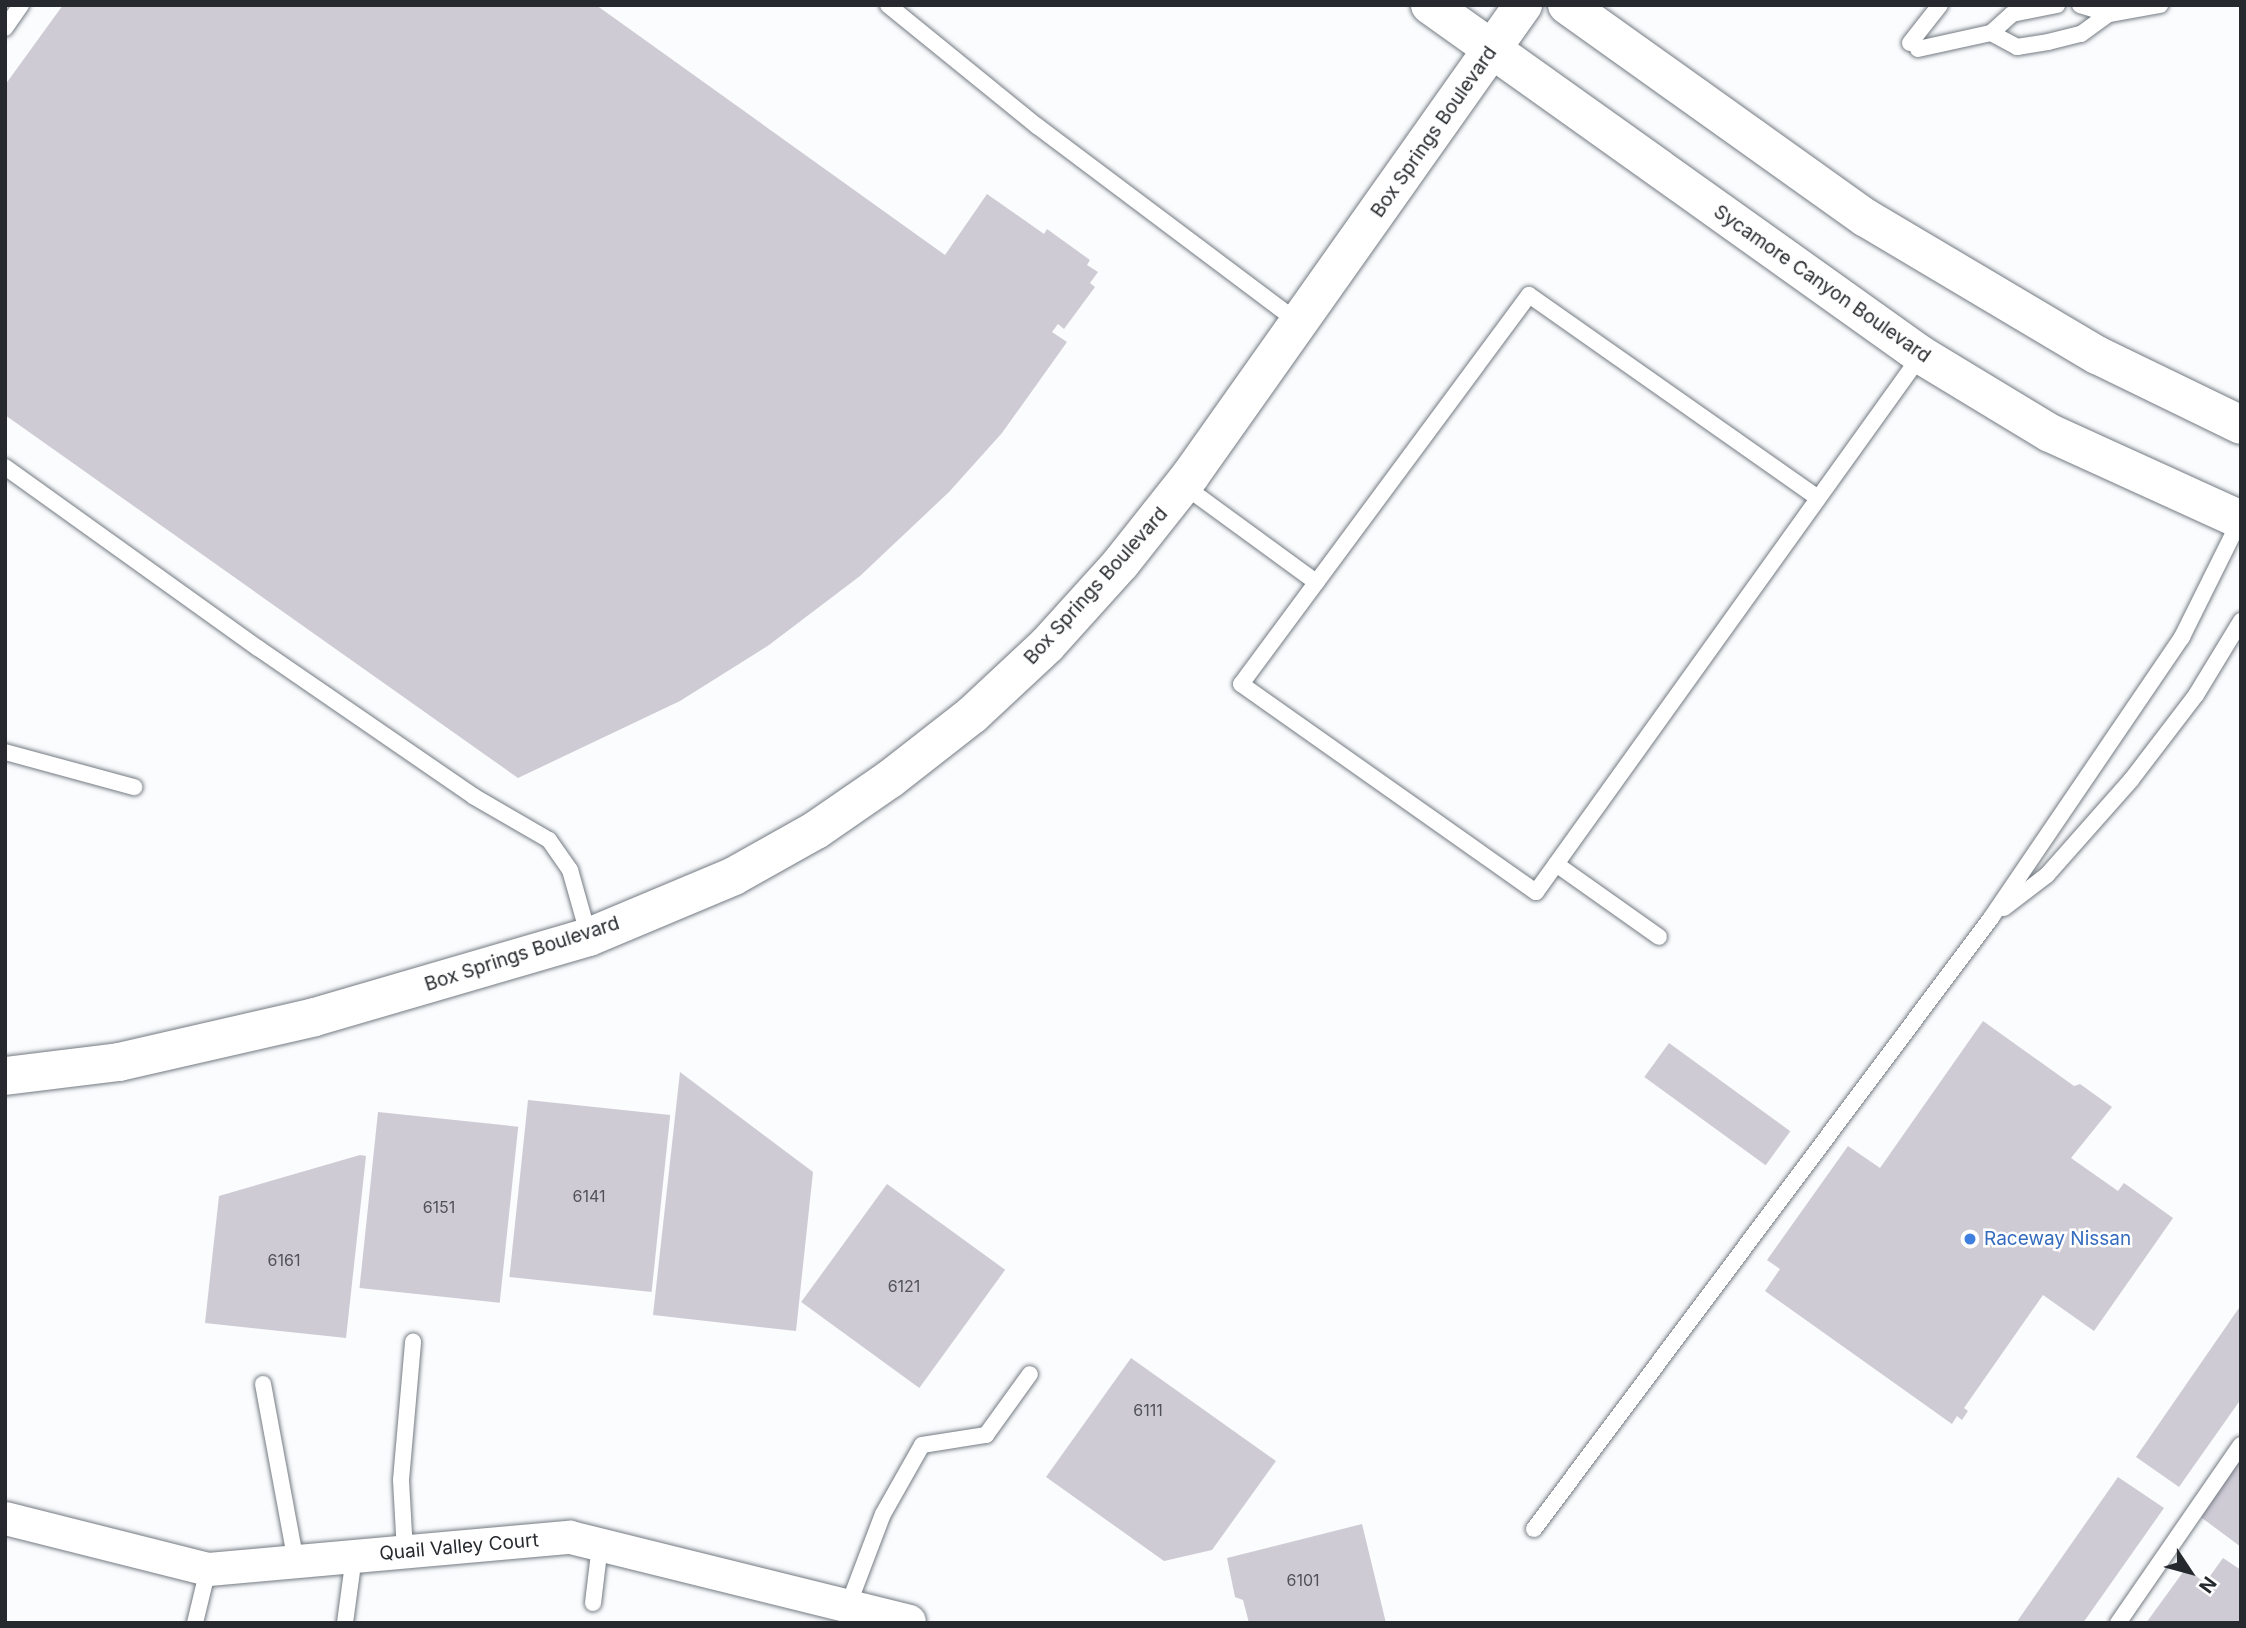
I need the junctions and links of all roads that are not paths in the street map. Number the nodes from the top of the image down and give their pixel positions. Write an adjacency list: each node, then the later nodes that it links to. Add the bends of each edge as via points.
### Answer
1 (21, 5): 11 (lane)
2 (888, 5): 14 (lane, via 1037,126)
3 (1430, 5): 13 (street, Sycamore Canyon Boulevard)
4 (1524, 5): 13 (street, Box Springs Boulevard)
5 (1567, 5): 16 (street, via 1866,218 2097,355)
6 (1940, 5): 12 (lane, via 1914,46)
7 (2057, 5): 12 (lane, via 2012,14)
8 (2080, 5): 10 (lane)
9 (2160, 5): 10 (lane)
10 (2109, 13): 12 (lane, via 2081,34 2038,44 2017,47)
11 (5, 27)
12 (1991, 33)
13 (1492, 50): 14 (street, Box Springs Boulevard); 15 (street, Sycamore Canyon Boulevard)
14 (1299, 323): 18 (street, Box Springs Boulevard)
15 (1921, 355): 19 (lane); 20 (street, Sycamore Canyon Boulevard, via 2050,433)
16 (2241, 425)
17 (5, 467): 27 (lane, via 473,796 549,840 570,870)
18 (1184, 485): 21 (lane); 27 (street, Box Springs Boulevard, via 1047,645 972,715 890,779 816,830 734,876)
19 (1818, 498): 21 (lane, via 1529,295); 25 (lane)
20 (2241, 520): 26 (lane, via 2182,637)
21 (1316, 582): 25 (lane, via 1241,684 1536,892)
22 (2241, 621): 26 (lane, via 2196,695 2131,780 2047,875)
23 (5, 752): 24 (lane)
24 (134, 787)
25 (1556, 864): 28 (lane)
26 (1991, 918): 35 (lane)
27 (589, 937): 29 (street, Box Springs Boulevard, via 315,1017 119,1062)
28 (1659, 937)
29 (5, 1076)
30 (413, 1342): 37 (lane, via 401,1480)
31 (1030, 1374): 42 (lane, via 986,1435 922,1445 883,1514)
32 (263, 1384): 39 (lane)
33 (2241, 1445): 46 (lane)
34 (5, 1518): 40 (street, Quail Valley Court)
35 (1534, 1529)
36 (600, 1545): 37 (street, Quail Valley Court, via 570,1537); 41 (lane); 42 (street, Quail Valley Court)
37 (405, 1552): 38 (street, Quail Valley Court)
38 (354, 1556): 39 (street, Quail Valley Court); 45 (lane)
39 (296, 1562): 40 (street, Quail Valley Court)
40 (208, 1569): 44 (lane)
41 (593, 1602)
42 (848, 1606): 43 (street, Quail Valley Court)
43 (911, 1622)
44 (195, 1623)
45 (345, 1623)
46 (2118, 1623)

